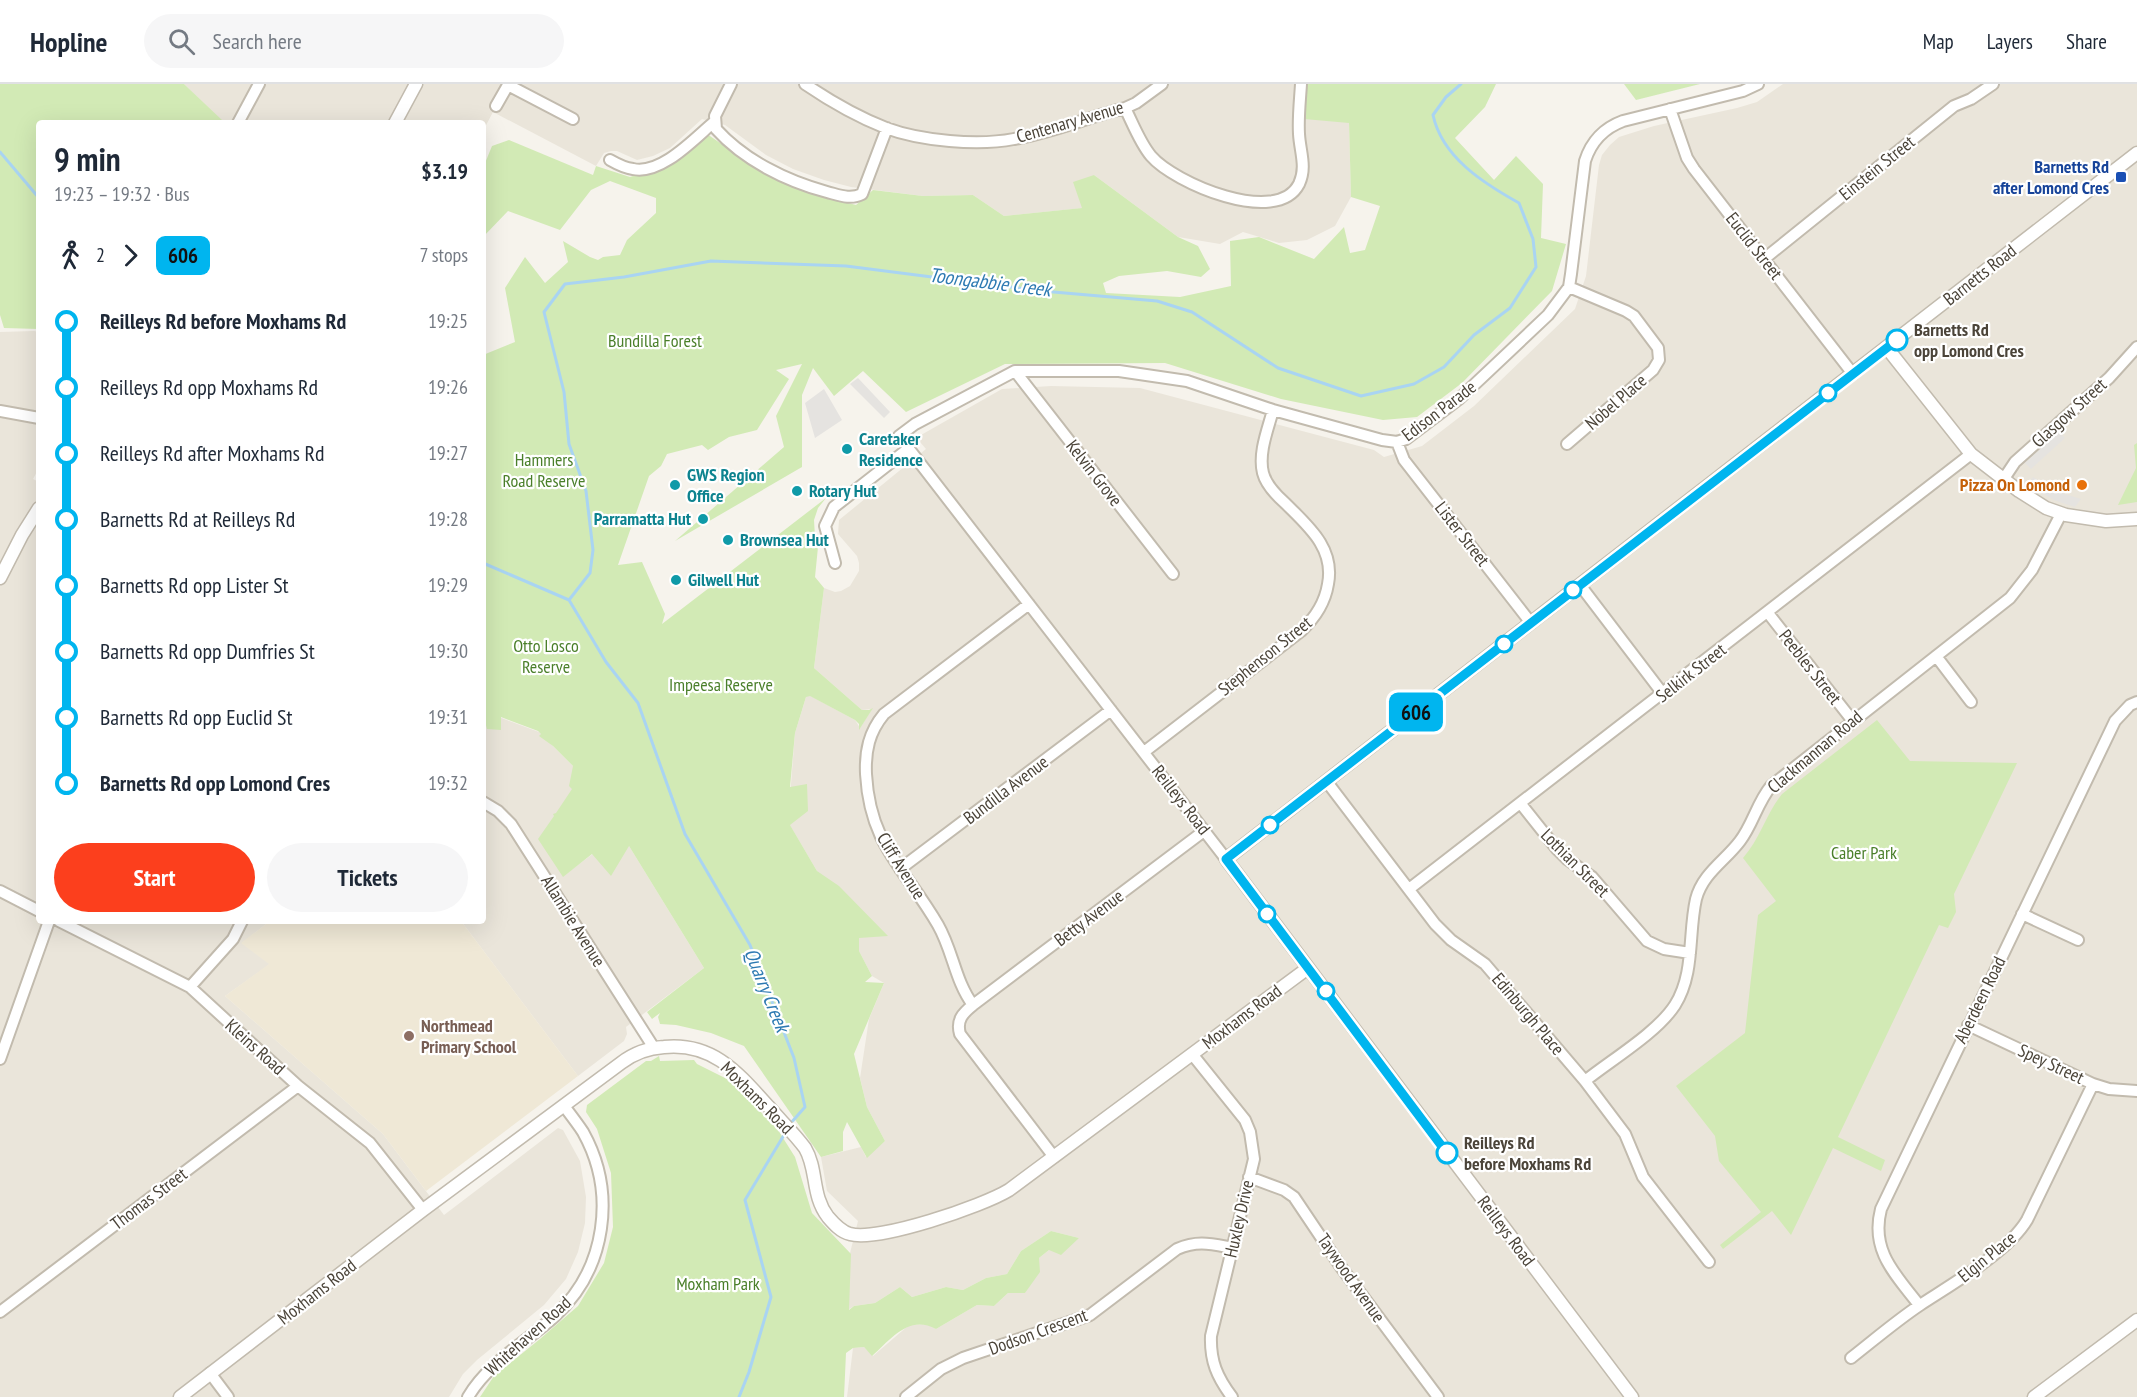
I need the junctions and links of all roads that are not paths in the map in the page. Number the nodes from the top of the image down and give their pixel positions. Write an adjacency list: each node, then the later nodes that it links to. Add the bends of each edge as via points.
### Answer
1 (259, 84): 14 (street)
2 (416, 84): 15 (street)
3 (508, 84): 10 (street); 13 (street)
4 (731, 84): 16 (street)
5 (805, 84): 17 (street, Centenary Avenue)
6 (1162, 84): 11 (street, Centenary Avenue)
7 (1300, 84): 11 (street, via 1303,170 1292,193 1271,200 1219,195 1168,170 1152,157)
8 (1758, 84): 12 (street, Edison Parade)
9 (1993, 84): 20 (street, Einstein Street, via 1953,106)
10 (496, 106)
11 (1125, 108): 17 (street, Centenary Avenue, via 1001,141 940,139)
12 (1670, 109): 20 (street, Euclid Street, via 1690,163); 21 (street, Edison Parade, via 1616,124 1600,135 1589,150)
13 (573, 119)
14 (240, 120)
15 (397, 120)
16 (714, 122): 17 (street, via 727,141 768,169 809,187 851,198 865,190); 19 (street, via 655,167 633,170)
17 (887, 128)
18 (2137, 153): 23 (street, Barnetts Road)
19 (610, 160)
20 (1764, 259): 25 (street, Euclid Street)
21 (1569, 287): 30 (street, Edison Parade, via 1548,315 1459,399); 31 (street, Nobel Place, via 1630,313 1664,358)
22 (2137, 347): 34 (street, Glasgow Street, via 2109,378 2014,462)
23 (1887, 348): 25 (street, Barnetts Road); 33 (street)
24 (1015, 371): 26 (street, Edison Parade, via 1119,371 1186,381); 29 (street, Edison Parade); 40 (street, Kelvin Grove)
25 (1852, 374): 42 (street, Barnetts Road)
26 (1273, 410): 30 (street, Edison Parade); 52 (street, Stephenson Street, via 1263,447 1263,473 1270,487 1323,545 1329,570 1324,598 1301,631)
27 (0, 411): 28 (street)
28 (36, 417)
29 (899, 436): 32 (street, Reilleys Road)
30 (1397, 442): 45 (street, Lister Street, via 1404,460)
31 (1567, 444)
32 (908, 449): 39 (street, via 834,507 825,526); 43 (street, Reilleys Road)
33 (1971, 454): 34 (street); 44 (street, Selkirk Street)
34 (2003, 480): 36 (street)
35 (36, 513): 38 (street)
36 (2061, 514): 37 (street, via 2106,521); 46 (street, Clackmannan Road, via 2017,592)
37 (2137, 519)
38 (3, 563): 41 (street)
39 (835, 563)
40 (1173, 574)
41 (0, 578)
42 (1580, 585): 45 (street, Barnetts Road); 47 (street)
43 (1029, 604): 50 (street, Reilleys Road); 58 (street, Cliff Avenue, via 892,708 873,729 866,755 869,804 878,834)
44 (1768, 613): 47 (street, Selkirk Street); 51 (street, Peebles Street)
45 (1531, 623): 53 (street, Barnetts Road)
46 (1936, 656): 48 (street); 51 (street, Clackmannan Road)
47 (1663, 694): 55 (street, Selkirk Street)
48 (1971, 702)
49 (2137, 702): 62 (street, Aberdeen Road, via 2115,721)
50 (1111, 710): 52 (street, Reilleys Road); 58 (street, Bundilla Avenue)
51 (1852, 720): 67 (street, Clackmannan Road, via 1771,786 1740,841 1706,876 1696,899)
52 (1144, 752): 56 (street, Reilleys Road)
53 (1327, 782): 57 (street, Barnetts Road); 59 (street, Edinburgh Place)
54 (486, 804): 72 (street, Allambie Avenue, via 511,824)
55 (1521, 804): 59 (street, Selkirk Street); 67 (street, Lothian Street, via 1556,848 1595,880 1647,941 1664,950)
56 (1204, 831): 57 (street, Reilleys Road); 70 (street, Betty Avenue)
57 (1226, 859): 68 (street, Reilleys Road)
58 (900, 869): 70 (street, Cliff Avenue, via 939,926)
59 (1409, 889): 75 (street, Edinburgh Place, via 1451,940 1485,964)
60 (0, 891): 61 (street)
61 (36, 909)
62 (2022, 914): 66 (street); 71 (street, Aberdeen Road)
63 (48, 924): 74 (street)
64 (65, 924): 69 (street, Kleins Road)
65 (240, 924): 69 (street, via 233,939)
66 (2078, 940)
67 (1690, 953): 75 (street, Clackmannan Road, via 1683,988 1667,1016)
68 (1308, 968): 73 (street, Moxhams Road); 96 (street, Reilleys Road)
69 (190, 987): 77 (street, Kleins Road)
70 (973, 1005): 80 (street, via 960,1017 960,1034)
71 (1968, 1025): 76 (street, Spey Street); 85 (street, Aberdeen Road, via 1878,1219 1883,1255)
72 (654, 1048): 79 (street, Moxhams Road, via 627,1059); 80 (street, Moxhams Road, via 702,1049 738,1074 801,1143 810,1159 815,1191 824,1211 840,1229 856,1235 881,1233 980,1205 1017,1185)
73 (1192, 1054): 80 (street, Moxhams Road); 81 (street, Huxley Drive, via 1245,1120 1253,1146)
74 (0, 1059)
75 (1585, 1081): 84 (street, Edinburgh Place, via 1625,1134 1643,1177)
76 (2093, 1084): 78 (street, Spey Street); 85 (street, Elgin Place, via 2018,1234)
77 (298, 1086): 82 (street, Kleins Road, via 370,1143); 86 (street, Thomas Street)
78 (2137, 1091)
79 (564, 1106): 82 (street, Moxhams Road); 92 (street, Whitehaven Road, via 583,1132 601,1183 602,1220 595,1256 567,1304 492,1366)
80 (1054, 1157)
81 (1250, 1177): 83 (street, Huxley Drive); 95 (street, Taywood Avenue, via 1294,1197)
82 (423, 1210): 89 (street, Moxhams Road)
83 (1233, 1248): 93 (street, Dodson Crescent, via 1191,1243 1177,1249 1090,1315 963,1358 941,1369); 94 (street, Huxley Drive, via 1210,1350 1215,1372)
84 (1709, 1262)
85 (1919, 1305): 88 (street, Elgin Place)
86 (0, 1312)
87 (2137, 1320): 97 (street)
88 (1851, 1358)
89 (210, 1373): 90 (street, Moxhams Road); 91 (street)
90 (180, 1397)
91 (228, 1397)
92 (468, 1397)
93 (906, 1397)
94 (1232, 1397)
95 (1438, 1397)
96 (1632, 1397)
97 (2034, 1397)

